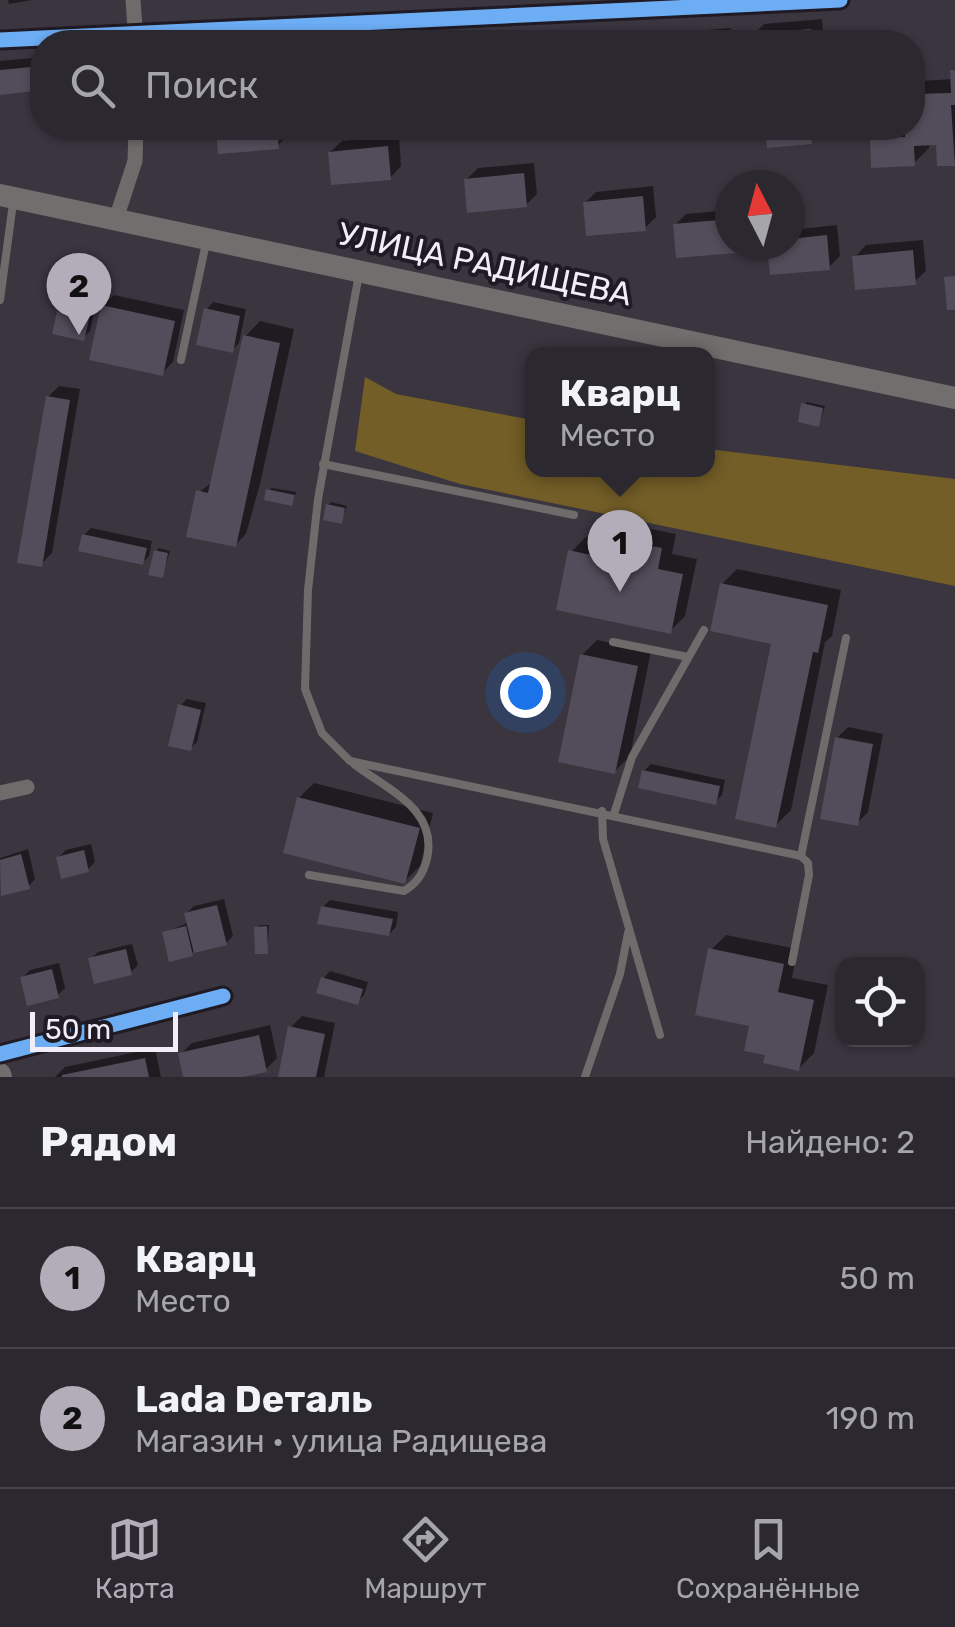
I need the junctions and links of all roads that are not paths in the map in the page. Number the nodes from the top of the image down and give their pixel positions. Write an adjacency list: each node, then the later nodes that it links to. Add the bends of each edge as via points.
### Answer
1 (133, 0): 4 (street)
2 (840, 0): 3 (street)
3 (598, 6): 5 (street)
4 (135, 30)
5 (262, 30)
6 (0, 40): 7 (street)
7 (30, 40)
8 (136, 140): 10 (street)
9 (7, 197): 10 (main road, УЛИЦА РАДИЩЕВА); 13 (lane)
10 (116, 219): 11 (main road, УЛИЦА РАДИЩЕВА)
11 (207, 238): 12 (main road, УЛИЦА РАДИЩЕВА); 14 (lane)
12 (360, 270): 15 (main road, УЛИЦА РАДИЩЕВА); 16 (lane)
13 (0, 300)
14 (180, 360)
15 (955, 398)
16 (324, 464): 17 (lane); 22 (lane, via 308,590 306,689 322,734)
17 (574, 515)
18 (704, 630): 21 (lane)
19 (846, 638): 27 (lane)
20 (613, 642): 21 (lane)
21 (688, 658): 26 (lane, via 632,757)
22 (350, 761): 25 (lane); 28 (lane, via 424,818 430,835 426,862 417,884 404,891)
23 (27, 787): 24 (street)
24 (0, 793)
25 (602, 811): 26 (lane); 29 (lane)
26 (614, 814): 27 (lane)
27 (801, 856): 30 (lane, via 809,875)
28 (309, 875)
29 (628, 929): 32 (lane); 34 (lane)
30 (792, 962)
31 (223, 996): 33 (street)
32 (660, 1035)
33 (0, 1054)
34 (585, 1077)

